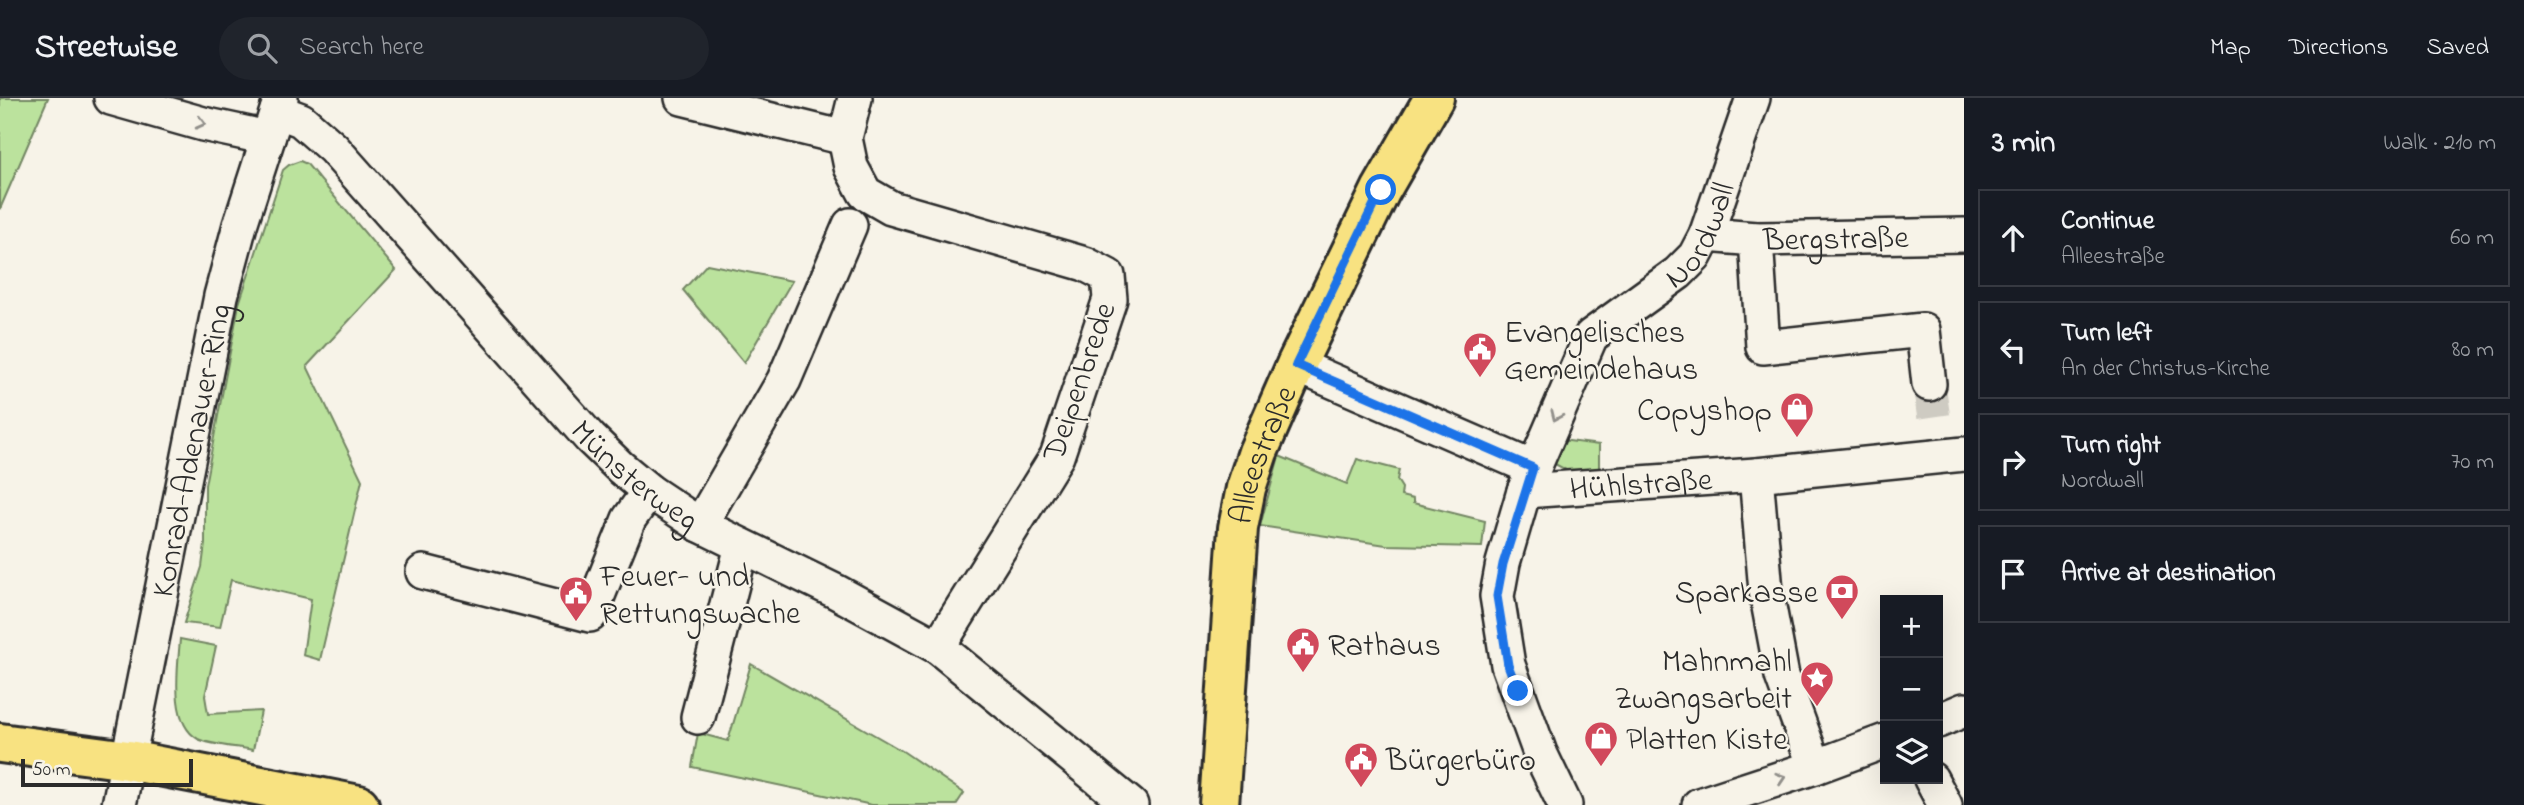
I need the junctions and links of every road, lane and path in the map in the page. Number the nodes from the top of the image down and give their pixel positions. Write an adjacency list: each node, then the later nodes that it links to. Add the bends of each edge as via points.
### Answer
1 (111, 98): 6 (street, Münsterweg, one-way to 6, via 203,124)
2 (682, 98): 7 (street)
3 (855, 98): 7 (street, Deipenbrede)
4 (1434, 98): 12 (main road, Alleestraße, via 1381,190)
5 (1753, 98): 9 (street, Nordwall)
6 (275, 116): 17 (street, Münsterweg, via 301,120 333,148 590,438); 27 (street, Konrad-Adenauer-Ring, via 221,296)
7 (845, 138): 21 (street, Deipenbrede, via 851,167 864,194 891,208 1085,264 1108,276 1110,299 1057,456)
8 (850, 225): 18 (street, via 784,380)
9 (1706, 235): 11 (street, Bergstraße); 16 (street, Nordwall, one-way to 16, via 1695,256 1678,273 1591,336)
10 (1964, 235): 11 (street, Bergstraße)
11 (1756, 239): 13 (street, via 1763,346 1923,330)
12 (1296, 365): 16 (street); 34 (main road, Alleestraße, via 1258,452 1238,528)
13 (1930, 384)
14 (1946, 448): 15 (street, Hühlstraße)
15 (1756, 475): 16 (street, Hühlstraße); 28 (street, Hühlstraße, via 1766,591 1782,676)
16 (1529, 480): 30 (street, Nordwall, via 1497,596 1508,665)
17 (649, 492): 18 (street, Münsterweg); 20 (street, via 629,519 590,615)
18 (700, 525): 19 (street, Münsterweg)
19 (741, 547): 21 (street, Münsterweg); 23 (street)
20 (423, 572)
21 (938, 647): 33 (street, Münsterweg)
22 (1964, 710): 24 (street)
23 (698, 717)
24 (1943, 719)
25 (0, 743): 27 (main road)
26 (1880, 743): 28 (street)
27 (128, 761): 31 (street, Konrad-Adenauer-Ring); 32 (main road)
28 (1815, 767): 35 (street, one-way to 28)
29 (1934, 784): 36 (street)
30 (1555, 802)
31 (119, 805)
32 (359, 805)
33 (1130, 805)
34 (1219, 805)
35 (1699, 805)
36 (1945, 805)

